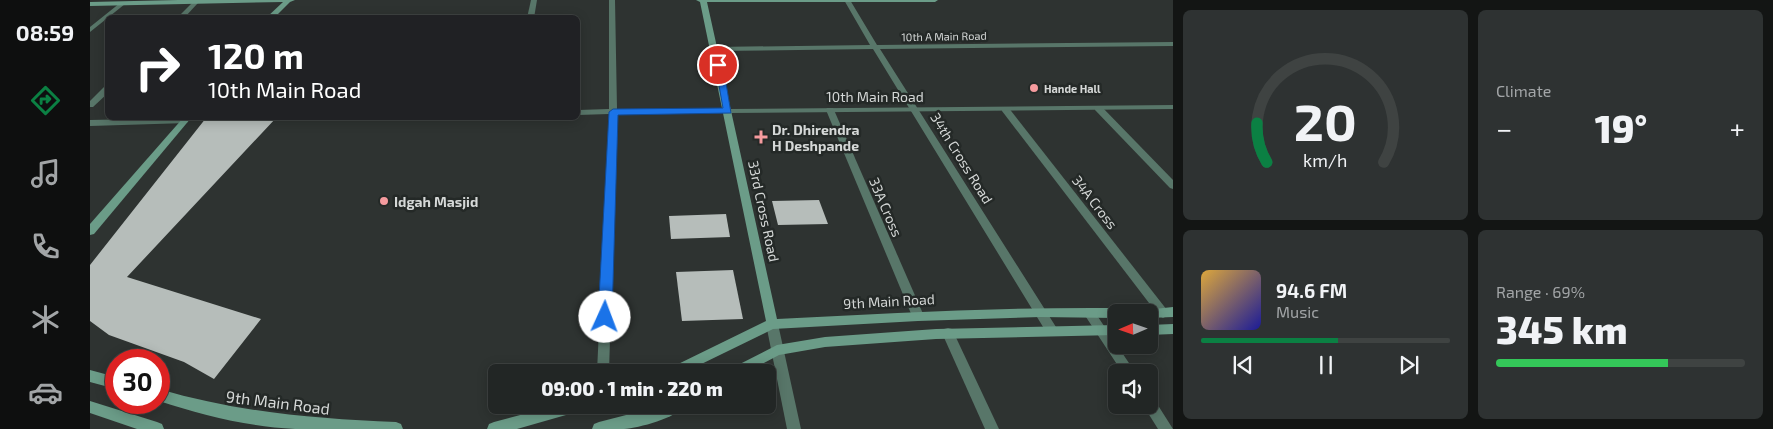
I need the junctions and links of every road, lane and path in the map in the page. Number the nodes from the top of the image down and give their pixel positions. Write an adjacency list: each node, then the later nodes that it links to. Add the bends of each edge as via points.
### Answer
1 (264, 0): 8 (main road); 9 (main road)
2 (291, 0): 8 (main road)
3 (534, 0): 15 (street)
4 (612, 0): 30 (street)
5 (702, 0): 7 (main road); 20 (main road, 33rd Cross Road)
6 (934, 0): 7 (main road)
7 (847, 1): 19 (street, 34th Cross Road)
8 (279, 2): 14 (main road)
9 (195, 3): 11 (main road); 13 (street)
10 (90, 4): 11 (main road)
11 (122, 4): 12 (street)
12 (108, 15)
13 (183, 15)
14 (271, 15)
15 (531, 15)
16 (105, 18): 17 (street)
17 (90, 30)
18 (1173, 44): 19 (street, 10th A Main Road)
19 (874, 48): 20 (street, 10th A Main Road); 25 (street, 34th Cross Road)
20 (715, 49): 28 (main road, 33rd Cross Road)
21 (105, 91): 22 (street)
22 (90, 104)
23 (1173, 107): 24 (street, 10th Main Road)
24 (1098, 108): 26 (street, 10th Main Road); 34 (street)
25 (912, 109): 26 (street, 10th Main Road); 27 (street, 10th Main Road); 36 (street, 34th Cross Road)
26 (1005, 109): 37 (street, 34A Cross)
27 (830, 110): 28 (street, 10th Main Road); 40 (street, 33A Cross)
28 (728, 111): 30 (street, 10th Main Road); 41 (main road, 33rd Cross Road)
29 (580, 112): 30 (street, 10th Main Road)
30 (613, 112): 49 (street)
31 (161, 120): 33 (street)
32 (184, 120): 35 (main road)
33 (90, 123)
34 (1173, 186)
35 (90, 231)
36 (1040, 312): 39 (main road, 9th Main Road); 40 (main road, 9th Main Road); 46 (street, 34th Cross Road)
37 (1168, 312)
38 (1108, 313): 39 (main road, 9th Main Road)
39 (1090, 314): 43 (street)
40 (918, 316): 41 (main road, 9th Main Road)
41 (772, 324): 48 (street, 33rd Cross Road); 50 (main road, 9th Main Road)
42 (1173, 329): 45 (main road)
43 (1101, 330): 44 (main road); 46 (main road); 52 (street)
44 (1108, 330)
45 (1158, 330)
46 (1052, 331): 47 (main road)
47 (948, 334): 48 (main road, via 825,342); 65 (street)
48 (777, 350): 51 (main road); 64 (street, 33rd Cross Road)
49 (603, 364)
50 (690, 364)
51 (751, 364)
52 (1124, 364)
53 (90, 376): 54 (main road)
54 (105, 380)
55 (170, 399): 61 (main road, 9th Main Road, via 251,419)
56 (90, 407): 60 (main road)
57 (548, 414): 62 (main road)
58 (659, 414): 63 (main road)
59 (1156, 414): 66 (street)
60 (156, 429)
61 (396, 429)
62 (494, 429)
63 (599, 429)
64 (794, 429)
65 (992, 429)
66 (1166, 429)

